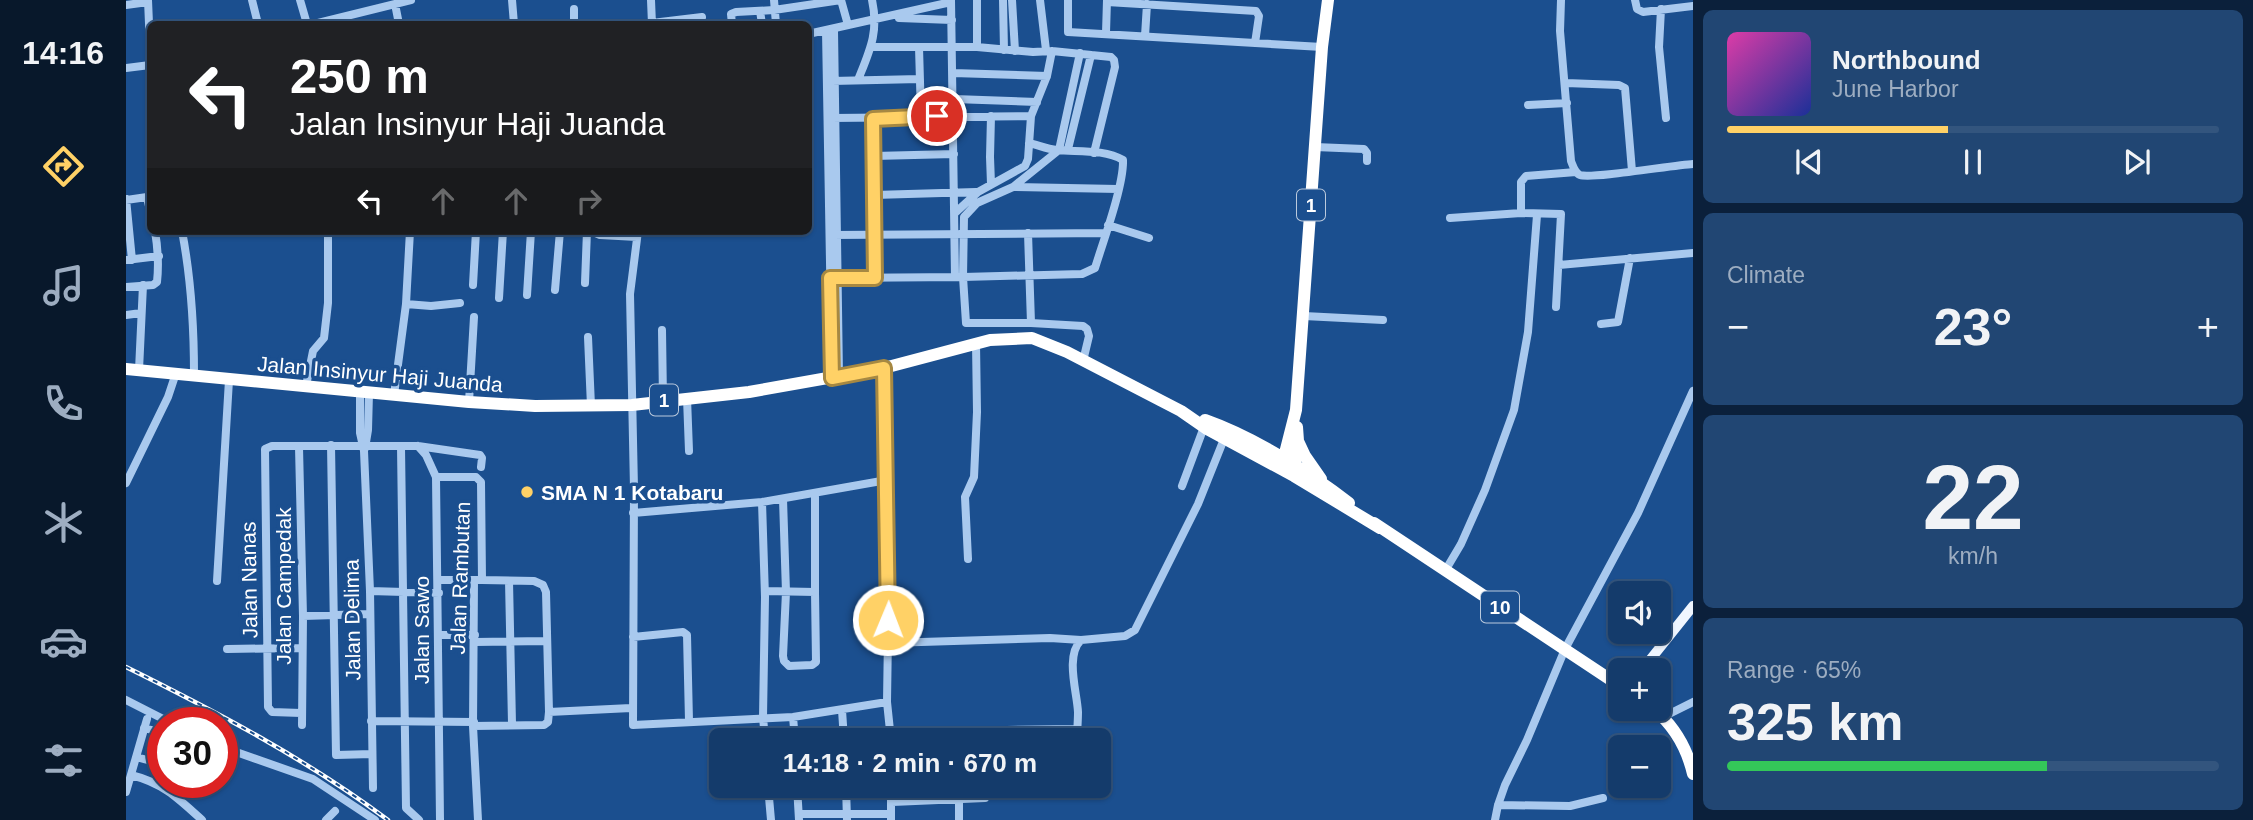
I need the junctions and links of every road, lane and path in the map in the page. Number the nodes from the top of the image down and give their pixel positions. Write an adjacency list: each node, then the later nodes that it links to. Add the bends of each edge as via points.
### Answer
1 (252, 0): 32 (street)
2 (300, 0): 33 (street)
3 (411, 0): 21 (street)
4 (512, 0): 36 (street)
5 (651, 0): 38 (street)
6 (774, 0): 26 (street)
7 (841, 0): 26 (street); 44 (street)
8 (872, 0): 43 (street)
9 (977, 0): 53 (street)
10 (1003, 0): 55 (street)
11 (1012, 0): 56 (street)
12 (1041, 0): 57 (street)
13 (1068, 0): 47 (street, via 1068,32)
14 (1328, 0): 54 (highway, 1)
15 (1561, 0): 67 (street)
16 (1635, 0): 25 (street, via 1643,12)
17 (148, 1): 22 (street); 31 (street)
18 (951, 1): 29 (street); 30 (street)
19 (1107, 1): 20 (street); 47 (street)
20 (1143, 2): 48 (street); 49 (street, via 1256,11)
21 (391, 3): 34 (street); 35 (street)
22 (126, 5)
23 (1693, 6): 25 (street)
24 (574, 9): 37 (street)
25 (1661, 9): 77 (street, via 1659,47)
26 (774, 10): 27 (street); 42 (street)
27 (760, 11): 40 (street, via 733,13); 41 (street)
28 (702, 17): 39 (street)
29 (887, 18): 30 (street); 43 (street)
30 (952, 20): 52 (street)
31 (149, 21)
32 (257, 21)
33 (306, 21)
34 (325, 21)
35 (398, 21)
36 (514, 21)
37 (574, 21)
38 (652, 21)
39 (673, 21)
40 (732, 21)
41 (762, 21)
42 (776, 21)
43 (876, 21): 44 (street); 50 (street)
44 (848, 25): 45 (street)
45 (830, 30): 46 (street); 65 (street)
46 (812, 33)
47 (1106, 33): 48 (street)
48 (1145, 36): 49 (street)
49 (1255, 43): 54 (street)
50 (871, 47): 51 (street); 66 (street)
51 (919, 47): 52 (street); 64 (street)
52 (952, 47): 53 (street); 62 (street)
53 (977, 47): 55 (street)
54 (1322, 47): 80 (highway, 1)
55 (1004, 50): 56 (street)
56 (1015, 51): 57 (street)
57 (1049, 51): 58 (street); 63 (street)
58 (1080, 53): 59 (street); 82 (street)
59 (1091, 55): 81 (street); 84 (street, via 1111,57 1115,67)
60 (147, 65): 61 (street)
61 (126, 68)
62 (953, 73): 63 (street); 68 (street)
63 (1046, 76): 69 (street)
64 (920, 79): 66 (street); 72 (street)
65 (831, 80): 66 (street); 76 (street)
66 (858, 80)
67 (1566, 83): 70 (street); 88 (street, via 1625,88)
68 (954, 99): 69 (street); 73 (street)
69 (1037, 102): 75 (street)
70 (1567, 103): 71 (street); 89 (street, via 1571,161)
71 (1528, 104)
72 (921, 116): 73 (street); 78 (street)
73 (953, 116): 74 (street); 83 (street)
74 (991, 116): 75 (street); 90 (street)
75 (1031, 116): 79 (street)
76 (831, 118): 78 (street); 116 (street)
77 (1666, 118)
78 (873, 119): 85 (street)
79 (1029, 143): 82 (street); 90 (street, via 1025,166)
80 (1315, 147): 86 (street, via 1364,149); 139 (highway, 1)
81 (1069, 149): 82 (street); 84 (street)
82 (1059, 150): 91 (street)
83 (954, 153): 85 (street); 94 (street)
84 (1094, 153): 92 (street, via 1123,160)
85 (874, 156): 95 (street)
86 (1367, 161)
87 (1693, 163): 88 (street)
88 (1632, 171): 89 (street, via 1583,176)
89 (1576, 172): 99 (street, via 1526,176 1521,182)
90 (991, 184): 93 (street)
91 (1013, 187): 92 (street); 105 (street, via 971,207)
92 (1118, 189): 102 (street)
93 (978, 192): 94 (street); 98 (street)
94 (955, 193): 95 (street); 98 (street)
95 (874, 195): 104 (street)
96 (147, 197): 97 (street)
97 (126, 200): 121 (street)
98 (955, 213): 105 (street)
99 (1521, 214): 100 (street); 101 (street)
100 (1537, 215): 122 (street, via 1562,216); 187 (street, via 1528,332 1514,410 1485,490)
101 (1450, 218)
102 (1107, 229): 103 (street); 117 (street); 123 (street, via 1090,272)
103 (1028, 233): 105 (street); 123 (street)
104 (874, 234): 105 (street); 116 (street); 126 (street)
105 (959, 234): 124 (street)
106 (156, 235): 119 (street)
107 (183, 235): 151 (street)
108 (328, 235): 154 (street, via 324,338 313,351)
109 (411, 235): 134 (street)
110 (476, 235): 129 (street)
111 (503, 235): 133 (street)
112 (531, 235): 132 (street)
113 (560, 235): 131 (street)
114 (589, 235): 127 (street)
115 (637, 235): 161 (street, via 630,294)
116 (833, 235): 125 (street)
117 (1149, 238)
118 (1693, 253): 120 (street)
119 (159, 256): 121 (street); 128 (street, via 157,282)
120 (1630, 258): 122 (street); 143 (street, via 1618,322)
121 (129, 260)
122 (1559, 265): 136 (street)
123 (1030, 276): 124 (street); 142 (street)
124 (959, 277): 126 (street); 142 (street, via 966,323)
125 (834, 278): 126 (street); 152 (street)
126 (875, 278)
127 (585, 283)
128 (143, 285): 130 (street); 137 (street)
129 (473, 285)
130 (126, 287)
131 (555, 290)
132 (527, 295)
133 (499, 298)
134 (406, 303): 135 (street); 157 (street)
135 (460, 303)
136 (1556, 307)
137 (141, 313): 138 (street); 149 (street)
138 (126, 315)
139 (1304, 316): 141 (street); 166 (highway, 1)
140 (474, 317): 160 (street)
141 (1383, 320)
142 (1031, 323): 147 (street, via 1086,327 1089,336)
143 (1601, 324)
144 (662, 330): 159 (street)
145 (588, 337): 162 (street)
146 (976, 343): 147 (highway, Jalan Insinyur Haji Juanda / 1, via 1032,338); 148 (highway, Jalan Insinyur Haji Juanda / 1); 186 (street, via 974,477 965,497)
147 (1083, 361): 163 (highway, Jalan Insinyur Haji Juanda / 1)
148 (884, 368): 152 (highway, Jalan Insinyur Haji Juanda / 1); 177 (street)
149 (132, 370): 150 (highway, Jalan Insinyur Haji Juanda / 1)
150 (176, 373): 151 (highway, Jalan Insinyur Haji Juanda / 1); 178 (street)
151 (194, 374): 153 (highway, Jalan Insinyur Haji Juanda / 1)
152 (836, 378): 158 (highway, Jalan Insinyur Haji Juanda / 1)
153 (229, 380): 154 (highway, Jalan Insinyur Haji Juanda / 1); 190 (street)
154 (306, 386): 156 (highway, Jalan Insinyur Haji Juanda / 1)
155 (1693, 391): 212 (street, via 1638,513)
156 (364, 393): 157 (highway, Jalan Insinyur Haji Juanda / 1); 170 (street, Jalan Delima)
157 (394, 395): 160 (highway, Jalan Insinyur Haji Juanda / 1)
158 (687, 398): 159 (highway, Jalan Insinyur Haji Juanda / 1); 172 (street)
159 (663, 400): 161 (highway, Jalan Insinyur Haji Juanda / 1)
160 (469, 401): 162 (highway, Jalan Insinyur Haji Juanda / 1)
161 (632, 405): 162 (highway, Jalan Insinyur Haji Juanda / 1); 184 (street)
162 (591, 406)
163 (1181, 411): 164 (highway, Jalan Insinyur Haji Juanda / 1); 173 (highway, Jalan Insinyur Haji Juanda / 1)
164 (1203, 427): 165 (highway, Jalan Insinyur Haji Juanda / 1); 180 (street)
165 (1224, 439): 175 (highway, Jalan Insinyur Haji Juanda / 1); 205 (street, via 1198,504 1135,630 1125,636)
166 (1294, 439): 173 (highway); 175 (highway, 1); 179 (highway)
167 (331, 446): 169 (street); 170 (street); 199 (street)
168 (418, 446): 171 (street); 174 (street, via 480,456); 176 (street, Jalan Sawo)
169 (299, 447): 201 (street, Jalan Campedak); 209 (street, Jalan Nanas, via 265,449)
170 (364, 447): 171 (street); 192 (street, Jalan Delima)
171 (401, 447): 196 (street)
172 (689, 451)
173 (1270, 452): 175 (highway, Jalan Insinyur Haji Juanda / 10)
174 (481, 467)
175 (1288, 467): 179 (highway, 10); 185 (highway, 10)
176 (436, 477): 188 (street, Jalan Sawo); 189 (street, Jalan Rambutan, via 477,477 481,482)
177 (887, 480): 181 (street); 208 (street)
178 (126, 483)
179 (1324, 484): 185 (highway, 10)
180 (1182, 486)
181 (815, 494): 182 (street); 195 (street)
182 (783, 499): 183 (street); 194 (street)
183 (762, 502): 184 (street); 193 (street)
184 (634, 513): 203 (street)
185 (1380, 528): 187 (highway, 10)
186 (968, 559)
187 (1445, 571): 212 (highway, 10)
188 (439, 580): 189 (street); 197 (street, Jalan Sawo)
189 (478, 580): 191 (street); 204 (street, Jalan Rambutan)
190 (217, 581)
191 (509, 581): 206 (street, via 534,580 543,585); 207 (street)
192 (370, 591): 196 (street); 200 (street, Jalan Delima)
193 (765, 591): 194 (street); 224 (street)
194 (786, 592): 195 (street); 195 (street, via 784,661 789,666 816,662)
195 (815, 592)
196 (403, 593): 197 (street); 227 (street)
197 (439, 593): 202 (street, Jalan Sawo)
198 (1693, 606): 213 (main road)
199 (333, 614): 200 (street); 201 (street); 241 (street, via 336,755)
200 (369, 614): 226 (street, Jalan Delima)
201 (303, 616): 210 (street, Jalan Campedak)
202 (439, 635): 204 (street); 228 (street, Jalan Sawo)
203 (633, 636): 218 (street); 230 (street, via 687,635)
204 (475, 639): 207 (street); 232 (street, Jalan Rambutan)
205 (1081, 640): 208 (street); 239 (street, via 1074,658)
206 (547, 641): 207 (street); 222 (street)
207 (511, 642): 233 (street)
208 (889, 643): 216 (street)
209 (267, 647): 210 (street); 211 (street); 223 (street, Jalan Nanas, via 270,710)
210 (301, 648): 223 (street, Jalan Campedak)
211 (226, 649)
212 (1565, 649): 214 (highway, 10); 257 (street)
213 (1652, 658)
214 (1608, 678)
215 (126, 700): 221 (street)
216 (887, 702): 220 (street); 238 (street)
217 (1693, 702): 219 (street)
218 (631, 708): 222 (street); 230 (street, via 633,725)
219 (1671, 709)
220 (842, 710): 225 (street); 237 (street)
221 (147, 711)
222 (549, 712): 233 (street, via 544,725)
223 (300, 713): 234 (street, Jalan Campedak)
224 (763, 717): 225 (street); 230 (street); 235 (street)
225 (793, 717): 236 (street)
226 (371, 720): 227 (street); 241 (street, Jalan Delima)
227 (404, 721): 228 (street); 265 (street, via 406,808)
228 (438, 721): 232 (street); 266 (street, Jalan Sawo)
229 (1664, 721): 244 (highway, via 1684,748)
230 (689, 722)
231 (147, 724): 242 (street)
232 (474, 724): 233 (street); 267 (street, Jalan Rambutan)
233 (512, 724)
234 (302, 725)
235 (764, 728)
236 (794, 728)
237 (843, 728)
238 (890, 728)
239 (1077, 728)
240 (238, 753): 264 (street, via 313,779)
241 (372, 754): 246 (street, Jalan Delima)
242 (136, 757): 243 (street); 245 (street)
243 (147, 760)
244 (1693, 774)
245 (131, 775): 247 (street); 262 (street, via 171,791)
246 (373, 788)
247 (126, 791)
248 (769, 798): 268 (street)
249 (798, 798): 259 (street)
250 (846, 798): 260 (street)
251 (892, 798): 256 (street)
252 (985, 798): 255 (street)
253 (1603, 798): 257 (street, via 1570,806)
254 (935, 799): 255 (street); 256 (street)
255 (959, 799): 269 (street)
256 (892, 802): 261 (street)
257 (1498, 804): 270 (street)
258 (335, 811): 263 (street)
259 (799, 817): 260 (street)
260 (847, 817): 261 (street)
261 (891, 817)
262 (202, 820)
263 (326, 820)
264 (374, 820)
265 (419, 820)
266 (440, 820)
267 (478, 820)
268 (771, 820)
269 (959, 820)
270 (1495, 820)

